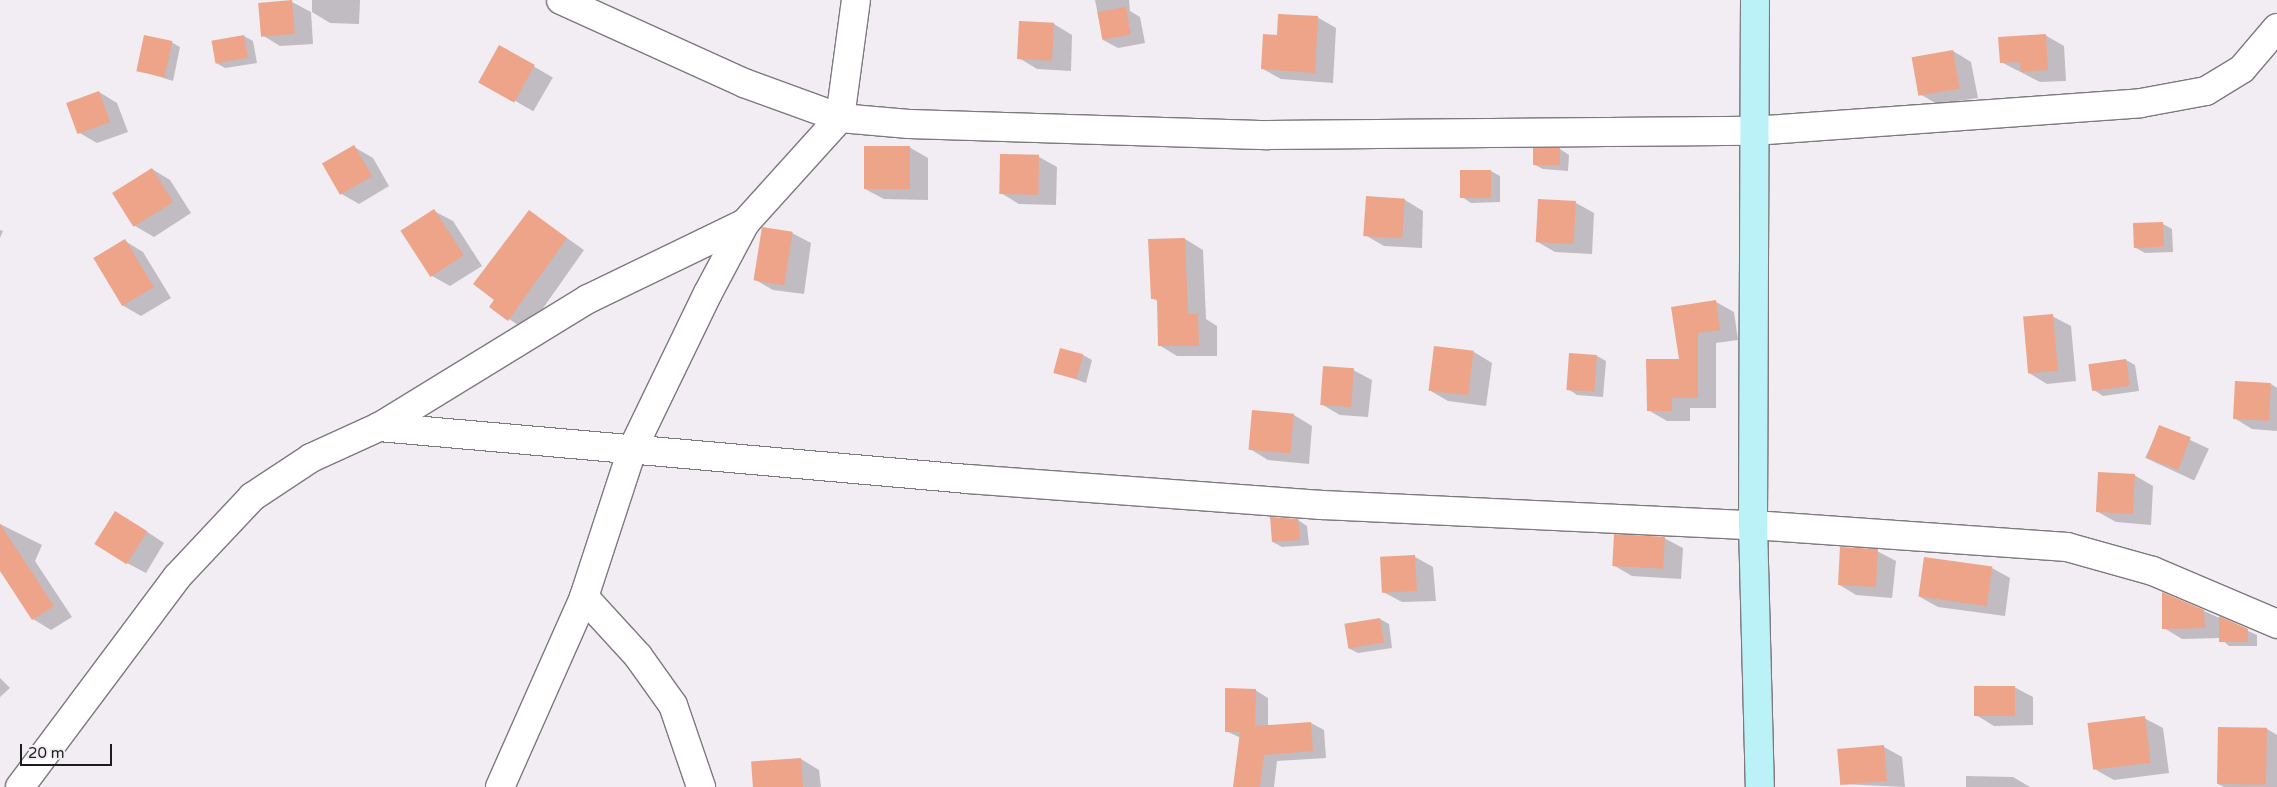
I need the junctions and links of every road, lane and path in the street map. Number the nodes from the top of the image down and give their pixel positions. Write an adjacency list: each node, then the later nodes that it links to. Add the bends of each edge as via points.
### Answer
1 (561, 0): 5 (street, via 744,83)
2 (856, 0): 5 (street)
3 (1755, 0): 6 (street)
4 (2277, 28): 6 (street, via 2242,70 2206,91 2141,103)
5 (840, 118): 6 (street, via 909,124 1268,135); 7 (street)
6 (1753, 131): 10 (street)
7 (745, 223): 8 (street, via 588,299); 9 (street)
8 (379, 427): 9 (street); 13 (street, via 310,458 252,497 177,577)
9 (632, 450): 10 (street, via 1321,505); 11 (street)
10 (1753, 526): 12 (street, via 2067,547 2153,571); 16 (street)
11 (584, 597): 14 (street); 15 (street, via 638,656 673,705)
12 (2277, 624)
13 (20, 787)
14 (500, 787)
15 (701, 787)
16 (1760, 787)

